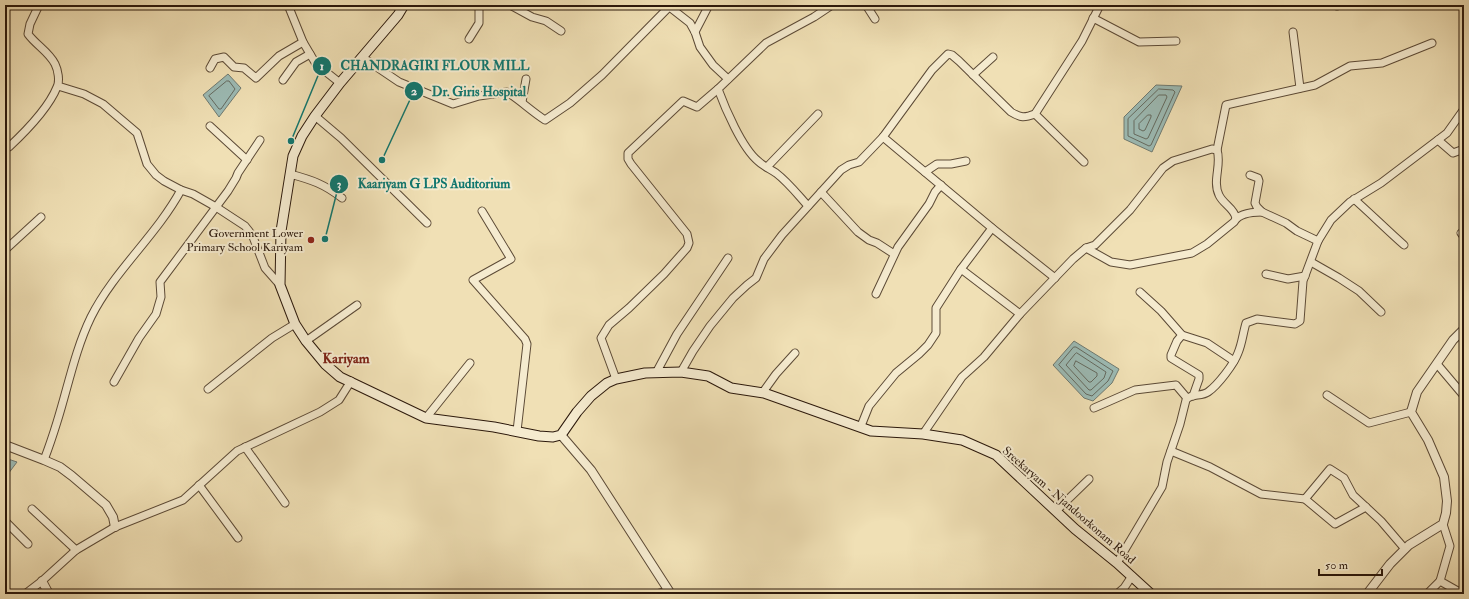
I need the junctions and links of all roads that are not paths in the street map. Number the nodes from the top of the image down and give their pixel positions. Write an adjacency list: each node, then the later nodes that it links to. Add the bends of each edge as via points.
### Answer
1 (39, 5): 29 (street, via 28,34 56,66)
2 (288, 5): 18 (street)
3 (404, 5): 21 (main road)
4 (479, 5): 16 (street, via 480,23)
5 (510, 5): 13 (street, via 532,17 546,21)
6 (709, 5): 14 (street)
7 (832, 5): 27 (street, via 766,43)
8 (866, 5): 12 (street)
9 (1100, 5): 11 (street)
10 (668, 6): 14 (street, via 690,23); 32 (street, via 633,44 570,103 544,120)
11 (1093, 18): 17 (street, via 1139,42); 35 (street, via 1082,41)
12 (876, 19)
13 (561, 31)
14 (695, 32): 27 (street, via 700,47)
15 (1293, 32): 30 (street)
16 (469, 39)
17 (1176, 40)
18 (303, 42): 20 (street); 23 (street, via 279,56 256,78 244,68 234,67 224,57 215,59)
19 (1432, 43): 30 (street, via 1382,63 1350,66 1315,85)
20 (310, 54): 26 (street, via 296,62); 28 (street, via 316,64)
21 (362, 57): 28 (main road); 32 (street, via 399,82 453,104 479,96 507,92)
22 (993, 57): 24 (street)
23 (210, 68)
24 (973, 75): 35 (street, via 1011,112 1020,117); 38 (street, via 948,54 932,70)
25 (526, 79): 32 (street)
26 (282, 80)
27 (728, 80): 31 (street)
28 (340, 83): 36 (main road)
29 (58, 86): 41 (street, via 32,122); 52 (street, via 84,94 103,104 137,133 147,164 164,181)
30 (1300, 88): 43 (street, via 1226,105)
31 (718, 89): 47 (street, via 740,138 757,160); 91 (street, via 698,107 683,101 628,153 631,164 687,234 689,243 664,274 604,331 601,338)
32 (522, 102)
33 (1464, 109): 40 (street, via 1447,133)
34 (818, 114): 47 (street)
35 (1036, 114): 46 (street)
36 (315, 116): 49 (main road, via 293,156); 62 (street, via 341,138)
37 (210, 126): 44 (street)
38 (883, 138): 48 (street); 53 (street, via 859,162 841,170)
39 (260, 140): 44 (street)
40 (1438, 140): 42 (street, via 1453,153); 55 (street, via 1381,183)
41 (6, 147)
42 (1464, 148)
43 (1217, 150): 61 (street, via 1218,193); 66 (street, via 1212,149 1180,158 1163,168 1130,210 1095,245)
44 (247, 160): 57 (street)
45 (966, 161): 48 (street, via 937,164)
46 (1084, 162)
47 (767, 167): 56 (street)
48 (925, 172): 51 (street)
49 (290, 174): 54 (street, via 326,186); 75 (main road, via 281,231)
50 (1250, 175): 59 (street, via 1259,181 1255,202)
51 (941, 185): 63 (street); 68 (street)
52 (181, 190): 57 (street); 109 (street, via 171,208 107,290 91,318 76,354 57,424)
53 (821, 192): 56 (street); 68 (street, via 858,232)
54 (342, 198)
55 (1354, 199): 64 (street, via 1331,220); 65 (street)
56 (808, 206): 89 (street, via 764,259 756,278 733,298 710,326)
57 (216, 207): 75 (street, via 250,231 265,268); 93 (street, via 160,282 161,297 156,314)
58 (482, 211): 103 (street, via 511,259 473,280 527,344)
59 (1262, 212): 61 (street); 64 (street)
60 (41, 217): 67 (street)
61 (1236, 218): 66 (street, via 1207,244 1192,253 1168,258 1130,265 1110,262)
62 (427, 223)
63 (992, 228): 71 (street); 74 (street)
64 (1318, 242): 70 (street)
65 (1404, 245)
66 (1086, 248): 74 (street)
67 (5, 250)
68 (894, 254): 77 (street)
69 (728, 258): 90 (street, via 677,334)
70 (1311, 262): 73 (street); 79 (street, via 1359,290)
71 (961, 269): 80 (street); 102 (street, via 936,308 936,333 919,354 896,373 869,406)
72 (1266, 274): 73 (street, via 1288,279)
73 (1305, 276): 86 (street, via 1300,321 1295,324 1257,319 1246,323)
74 (1055, 278): 80 (street)
75 (280, 285): 81 (main road)
76 (1140, 292): 83 (street)
77 (876, 294)
78 (357, 305): 84 (street)
79 (1381, 312)
80 (1020, 314): 104 (street, via 984,357 962,377)
81 (295, 324): 84 (main road); 94 (street, via 272,338)
82 (1464, 329): 88 (street)
83 (1182, 335): 86 (street, via 1207,343); 98 (street, via 1170,355 1199,375 1200,379)
84 (306, 341): 92 (main road, via 325,364 340,377)
85 (795, 353): 95 (street)
86 (1234, 361): 98 (street, via 1210,391)
87 (470, 363): 101 (street)
88 (1437, 364): 97 (street); 100 (street, via 1417,392)
89 (682, 372): 90 (main road, Sreekaryam - Njandoorkonam Road); 95 (main road, Sreekaryam - Njandoorkonam Road, via 708,376 732,388)
90 (656, 373): 91 (main road, Sreekaryam - Njandoorkonam Road)
91 (616, 379): 105 (main road, Sreekaryam - Njandoorkonam Road, via 591,396)
92 (351, 381): 101 (main road); 107 (street, via 339,400 320,412)
93 (114, 382)
94 (208, 389)
95 (763, 392): 102 (main road, Sreekaryam - Njandoorkonam Road)
96 (1327, 395): 100 (street, via 1369,423)
97 (1464, 396)
98 (1190, 397): 99 (street, via 1176,385 1135,390); 108 (street, via 1186,400)
99 (1094, 408)
100 (1411, 412): 118 (street, via 1428,440 1444,477 1447,501)
101 (426, 418): 103 (main road)
102 (861, 426): 104 (main road, Sreekaryam - Njandoorkonam Road, via 871,431)
103 (517, 431): 105 (main road, via 538,436)
104 (923, 434): 116 (main road, Sreekaryam - Njandoorkonam Road, via 962,440 996,455)
105 (561, 435): 128 (street, via 591,470)
106 (5, 446): 109 (street)
107 (245, 447): 111 (street, via 237,451); 113 (street)
108 (1171, 451): 112 (street, via 1210,467 1261,494); 124 (street, via 1162,487)
109 (44, 460): 119 (street, via 60,467 99,498 113,516)
110 (1089, 478): 116 (street)
111 (199, 485): 119 (street, via 183,500); 120 (street)
112 (1305, 499): 114 (street, via 1335,524); 114 (street, via 1330,469 1344,478 1353,495)
113 (285, 503)
114 (1366, 507): 122 (street)
115 (32, 508): 123 (street)
116 (1056, 510): 124 (main road, Sreekaryam - Njandoorkonam Road)
117 (5, 521): 121 (street)
118 (1443, 524): 122 (street); 127 (street, via 1450,546)
119 (115, 527): 123 (street)
120 (238, 538)
121 (28, 544)
122 (1405, 549): 134 (street)
123 (76, 550): 126 (street)
124 (1117, 563): 125 (main road, Sreekaryam - Njandoorkonam Road)
125 (1132, 576): 132 (street); 133 (main road, Sreekaryam - Njandoorkonam Road)
126 (42, 581): 129 (street); 130 (street)
127 (1440, 581): 135 (street); 136 (street)
128 (671, 592): 131 (street)
129 (25, 594)
130 (49, 594)
131 (658, 594)
132 (1117, 594)
133 (1151, 594)
134 (1367, 594)
135 (1427, 594)
136 (1463, 594)

